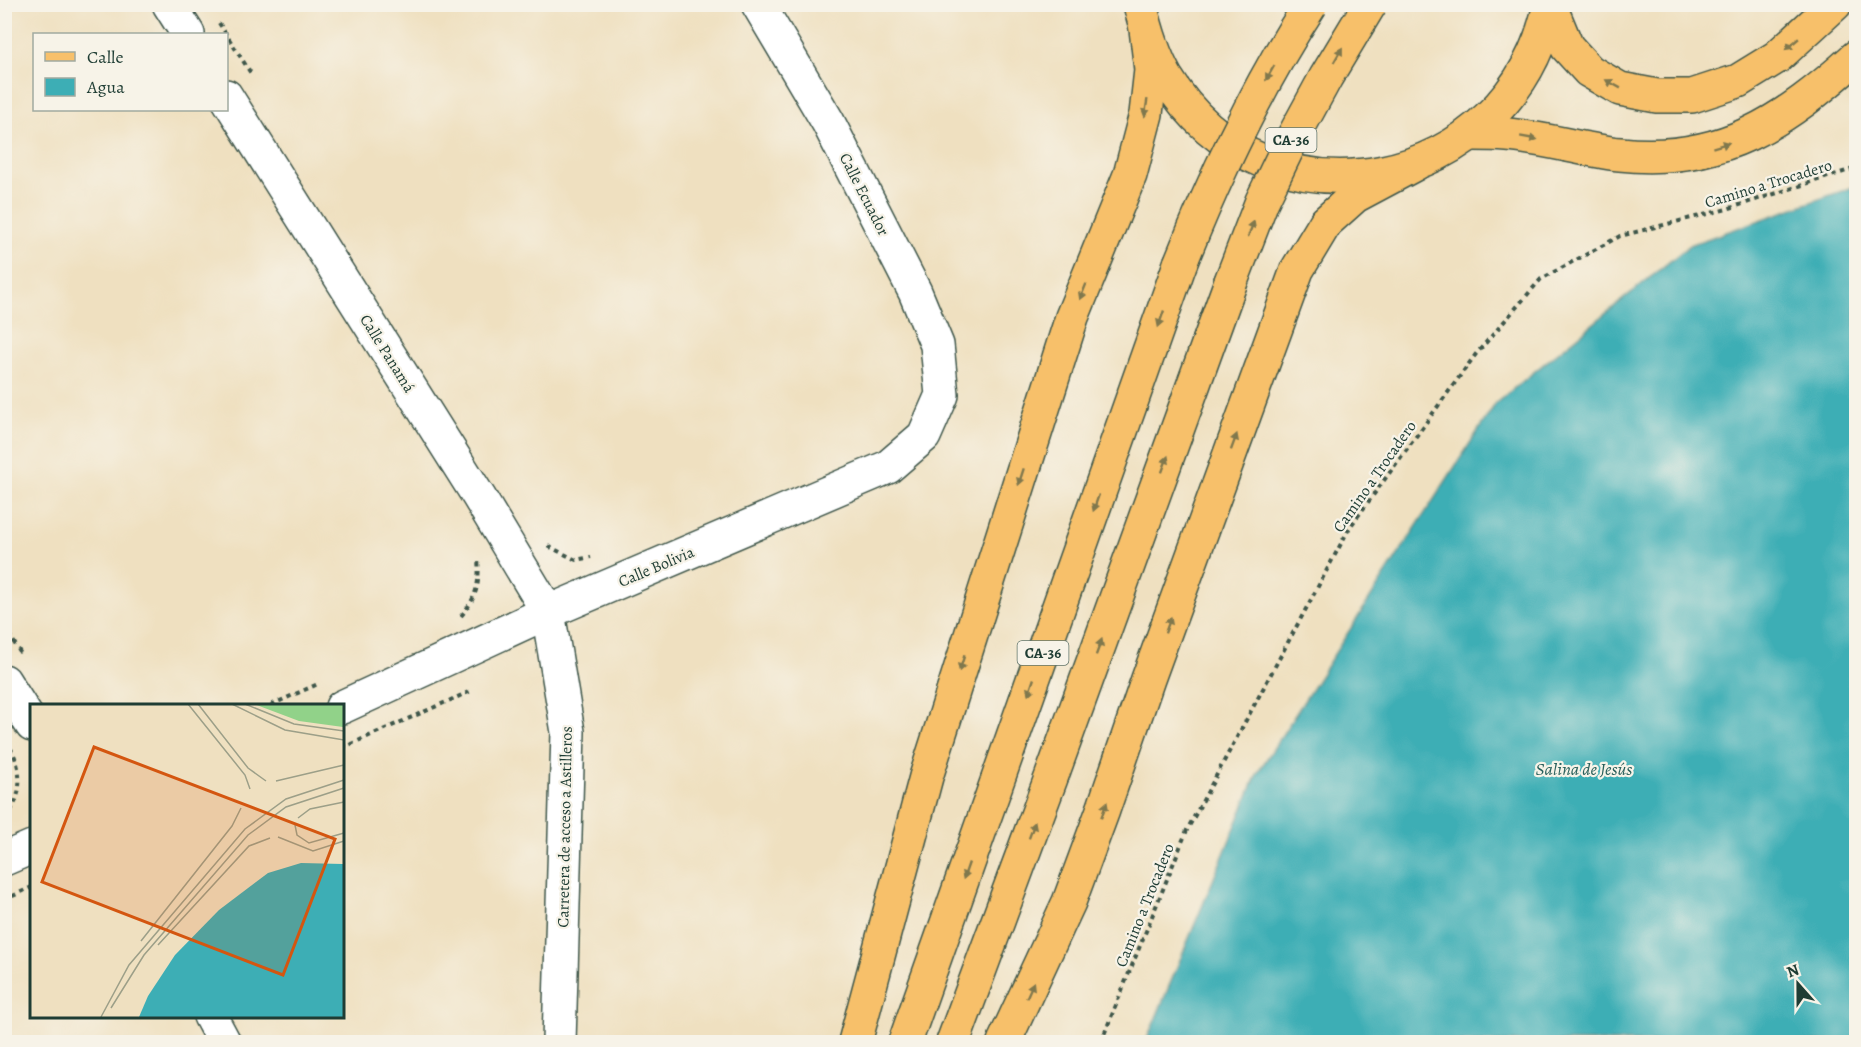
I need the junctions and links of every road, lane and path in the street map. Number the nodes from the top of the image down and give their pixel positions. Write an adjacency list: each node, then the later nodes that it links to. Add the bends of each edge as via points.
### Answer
1 (169, 4): 9 (street)
2 (758, 4): 18 (street, Calle Ecuador, via 828,122 915,292 937,345)
3 (1311, 4): 39 (main road, CA-36, one-way to 39, bridge, via 1228,153 1180,264)
4 (1370, 4): 40 (main road, CA-36, one-way to 4, bridge, via 1262,201 1326,77)
5 (1835, 4): 6 (main road, one-way to 6, via 1777,57 1738,81 1692,96 1657,96 1620,89 1589,71 1567,47)
6 (1550, 5): 15 (main road, via 1540,43 1523,77 1499,108)
7 (214, 15): 10 (path)
8 (1143, 17): 16 (main road, via 1158,61 1182,98 1218,134 1255,156 1287,168 1339,176 1390,171); 38 (main road, one-way to 38, via 1151,70 1146,114 1130,175 1072,317 929,766)
9 (187, 33)
10 (225, 33)
11 (228, 37): 13 (path)
12 (1857, 57): 15 (main road, one-way to 12, via 1508,135 1644,156 1704,150 1743,138 1782,117)
13 (252, 75)
14 (228, 99): 22 (street, Calle Panamá)
15 (1471, 134): 16 (main road)
16 (1415, 164): 41 (main road, one-way to 16, via 1069,903 1297,270 1326,222 1354,196)
17 (1857, 168): 42 (path, Camino a Trocadero, via 1727,209 1620,236 1541,279 1476,354 1350,527 1187,830)
18 (942, 395): 22 (street, Calle Bolivia, via 924,436 888,467)
19 (542, 540): 21 (path, via 550,549 576,560)
20 (475, 551): 23 (path, via 479,580 472,603)
21 (595, 556)
22 (548, 612): 26 (street, Calle Bolivia); 37 (street, Carretera de acceso a Astilleros, via 568,732)
23 (454, 624)
24 (4, 681): 28 (street)
25 (471, 691): 29 (path)
26 (333, 694): 27 (path)
27 (277, 704)
28 (20, 736): 30 (path, via 18,795)
29 (344, 747)
30 (4, 818)
31 (30, 848): 32 (street)
32 (4, 859)
33 (30, 888): 34 (path)
34 (4, 900)
35 (211, 1017): 36 (street)
36 (225, 1042)
37 (559, 1042)
38 (855, 1042)
39 (905, 1042)
40 (953, 1042)
41 (1004, 1042)
42 (1101, 1042)

